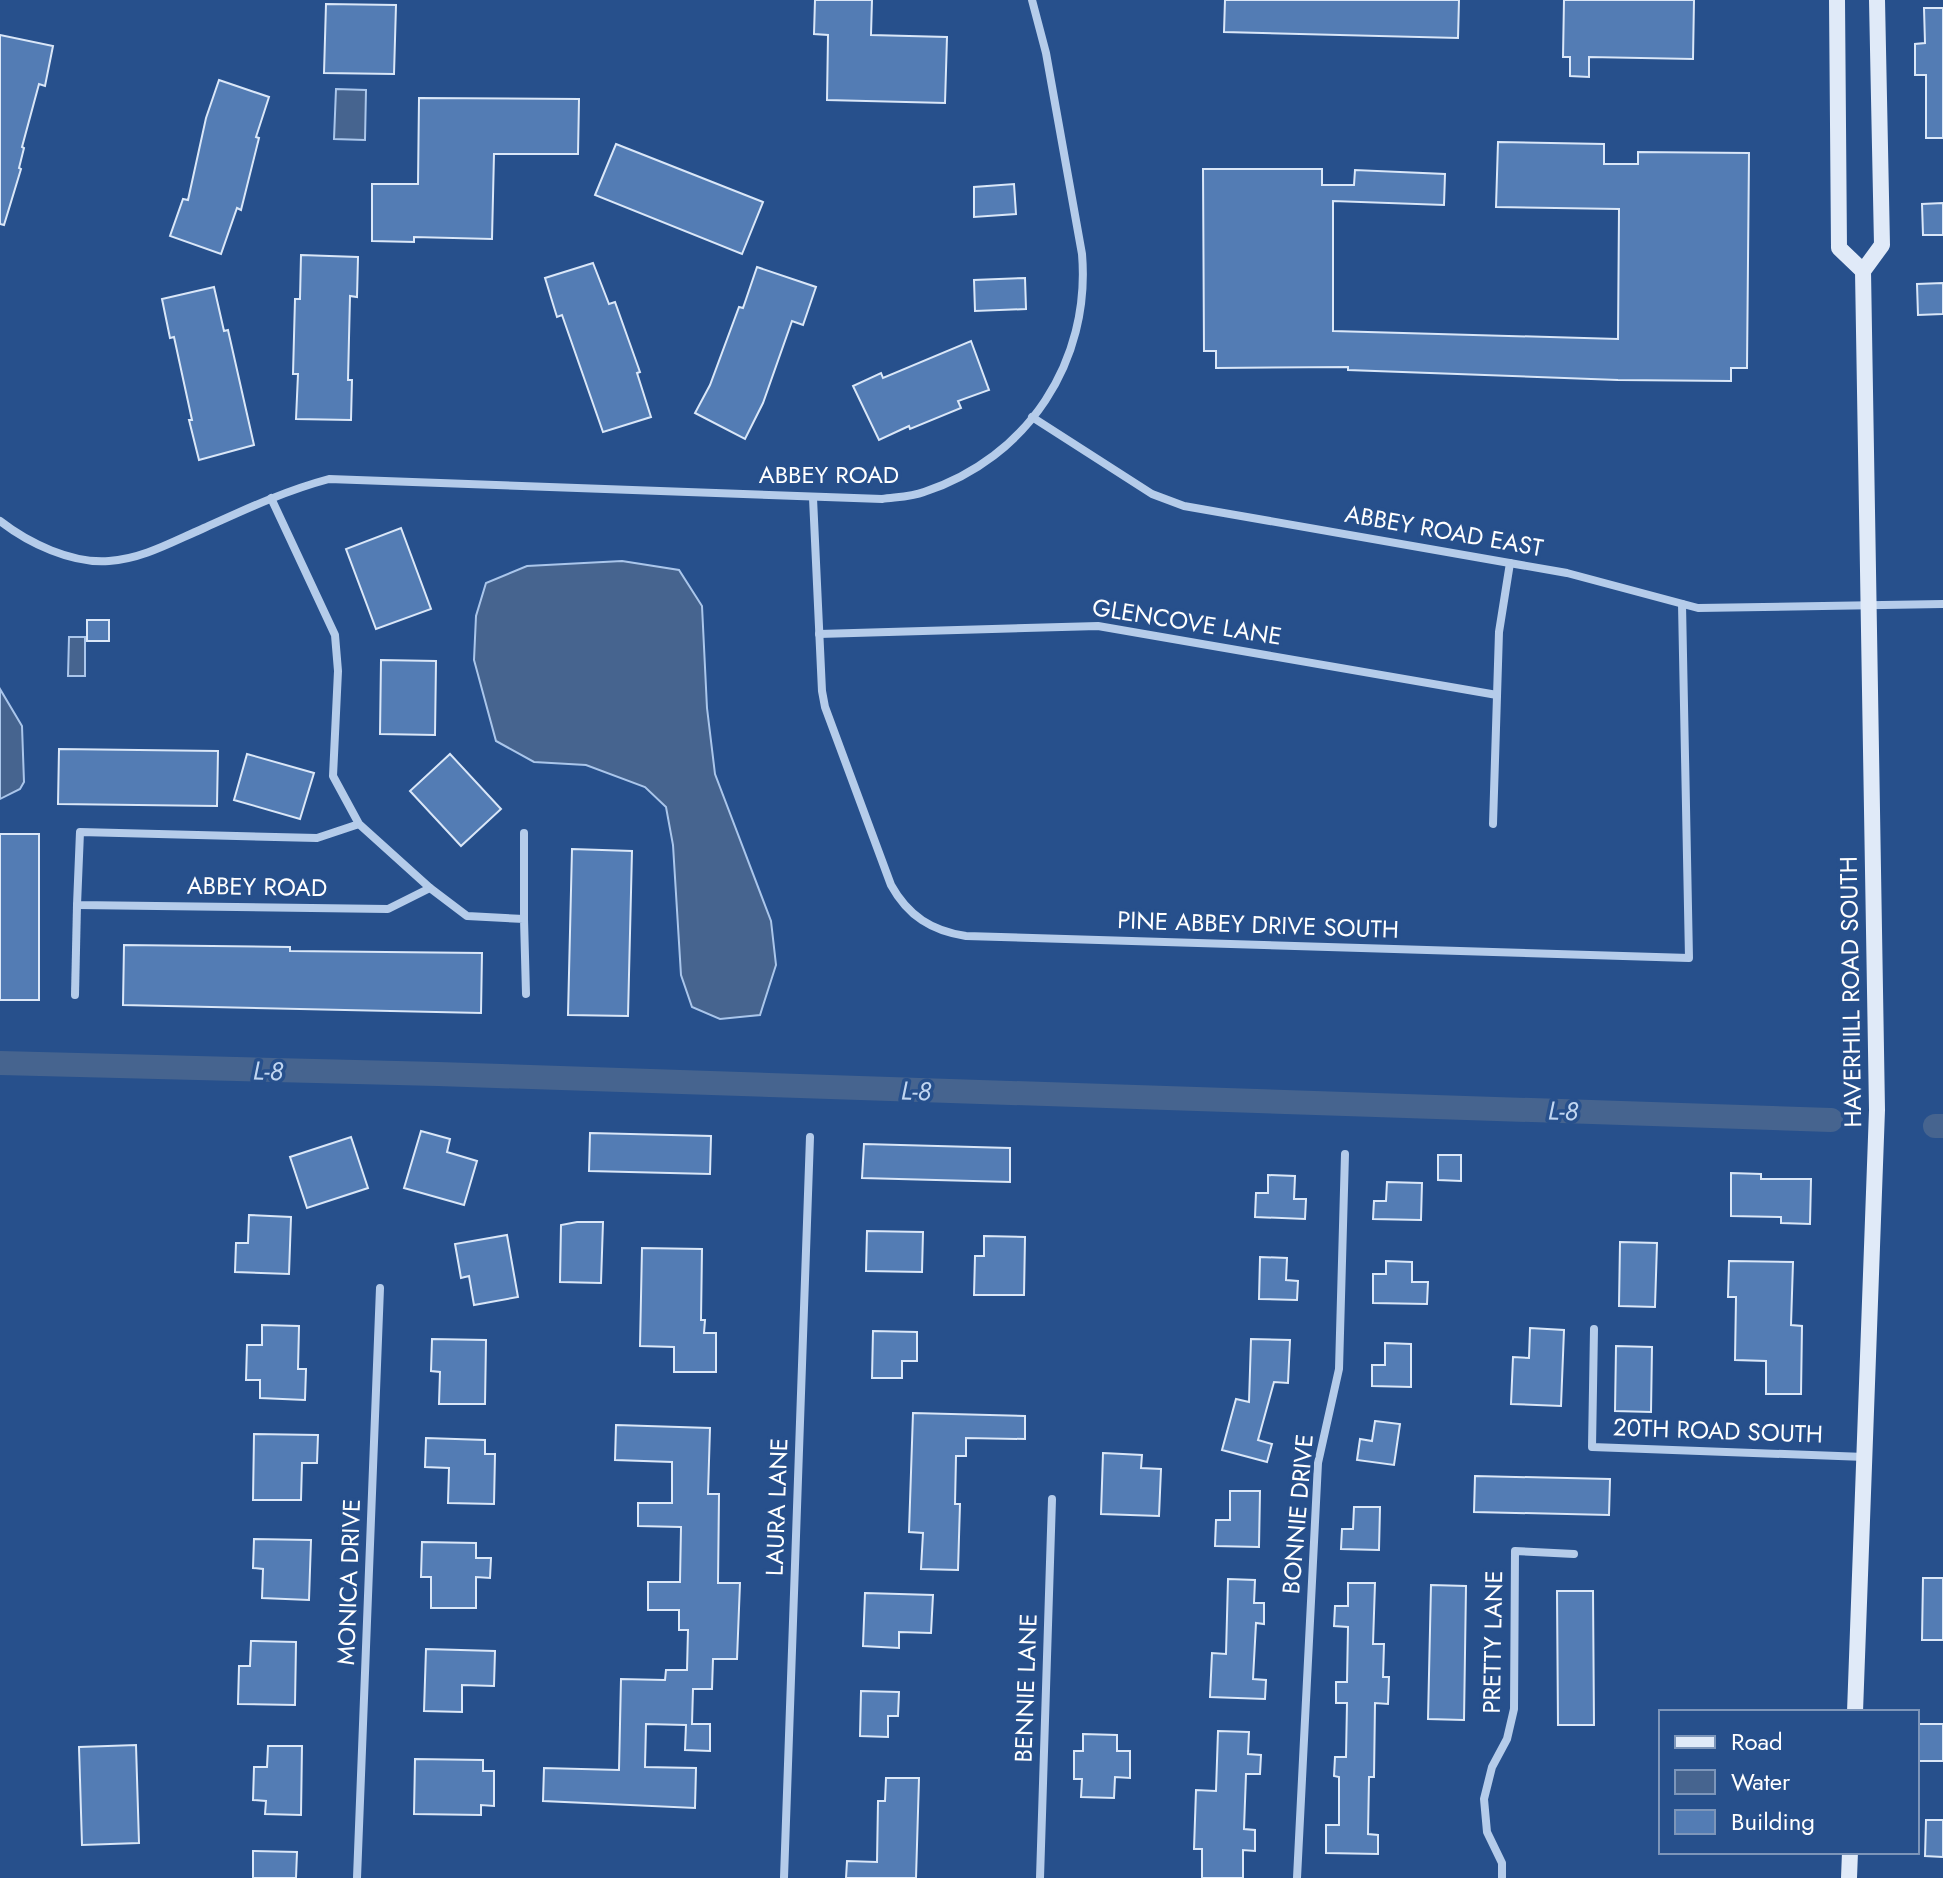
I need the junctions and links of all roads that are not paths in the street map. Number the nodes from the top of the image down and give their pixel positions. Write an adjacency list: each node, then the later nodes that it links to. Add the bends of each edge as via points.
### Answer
1 (1837, 0): 4 (street, via 1839,248)
2 (1877, 0): 4 (street, via 1882,245)
3 (1035, 2): 5 (street, ABBEY ROAD, via 1084,285 1072,348)
4 (1863, 271): 12 (street, HAVERHILL ROAD SOUTH)
5 (1032, 417): 7 (street, ABBEY ROAD, via 990,458 922,493 882,499); 9 (street, ABBEY ROAD EAST, via 1152,494 1184,506)
6 (271, 498): 7 (street, ABBEY ROAD, via 329,479); 8 (street, ABBEY ROAD, via 152,551 107,562 70,557); 15 (street, via 335,635 333,776)
7 (813, 498): 13 (street, PINE ABBEY DRIVE SOUTH)
8 (0, 521)
9 (1510, 563): 10 (street, ABBEY ROAD EAST); 14 (street, via 1499,632)
10 (1682, 604): 12 (street, ABBEY ROAD EAST, via 1716,609); 13 (street, PINE ABBEY DRIVE SOUTH, via 1689,958 966,936 935,928 909,911 891,885 825,707)
11 (1943, 604): 12 (street, ABBEY ROAD EAST)
12 (1870, 606): 27 (street, HAVERHILL ROAD SOUTH, via 1877,1110)
13 (819, 634): 14 (street, GLENCOVE LANE, via 1081,624)
14 (1497, 695): 16 (street)
15 (359, 824): 18 (street); 19 (street, ABBEY ROAD, via 317,838 80,832)
16 (1493, 824)
17 (524, 833): 20 (street)
18 (430, 888): 19 (street, ABBEY ROAD, via 388,909); 20 (street, via 467,916)
19 (77, 905): 22 (street, ABBEY ROAD)
20 (524, 919): 21 (street)
21 (526, 994)
22 (75, 995)
23 (810, 1137): 33 (street, LAURA LANE)
24 (1345, 1154): 35 (street, BONNIE DRIVE, via 1339,1369 1318,1463)
25 (380, 1288): 32 (street, MONICA DRIVE)
26 (1594, 1329): 27 (street, 20TH ROAD SOUTH, via 1592,1447)
27 (1866, 1457): 30 (street, HAVERHILL ROAD SOUTH)
28 (1052, 1499): 34 (street, BENNIE LANE)
29 (1574, 1554): 36 (street, PRETTY LANE, via 1515,1551 1514,1709 1484,1799 1487,1832 1502,1863)
30 (1855, 1710)
31 (1850, 1854): 37 (street)
32 (357, 1878)
33 (784, 1878)
34 (1040, 1878)
35 (1297, 1878)
36 (1502, 1878)
37 (1849, 1878)

